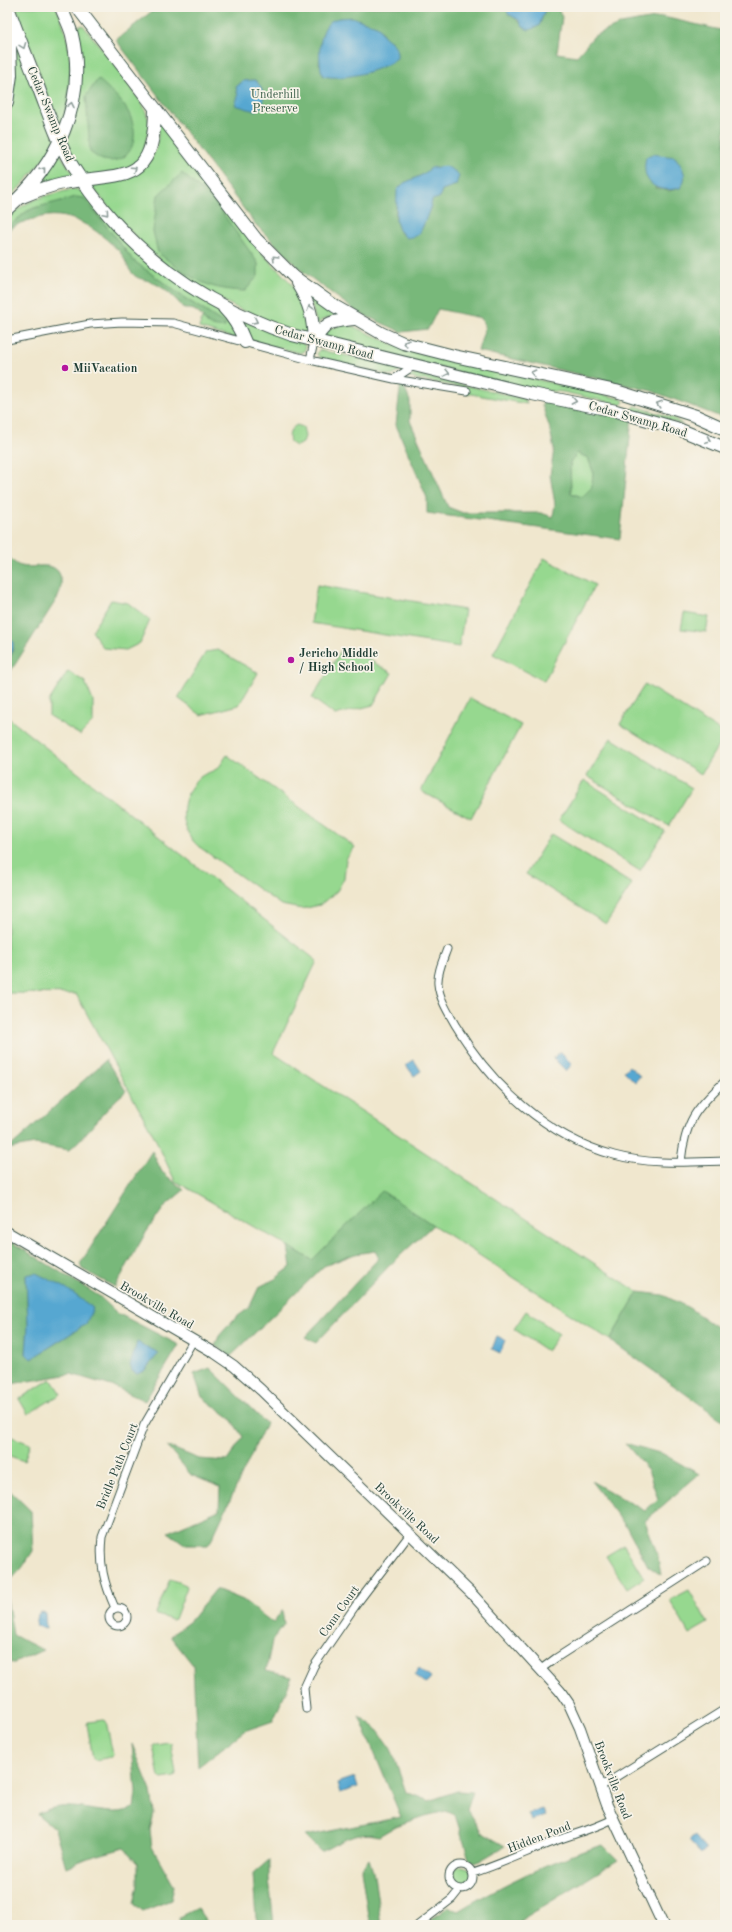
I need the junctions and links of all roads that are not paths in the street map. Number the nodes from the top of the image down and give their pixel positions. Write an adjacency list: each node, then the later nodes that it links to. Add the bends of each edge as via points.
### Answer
1 (60, 7): 6 (main road, one-way to 1, via 71,109 76,72 72,35)
2 (77, 7): 5 (main road, Cedar Swamp Road)
3 (9, 8): 4 (main road, via 11,75); 6 (main road, Cedar Swamp Road, one-way to 6)
4 (7, 103)
5 (155, 108): 7 (main road, one-way to 5, via 119,177 140,165 153,144); 10 (main road, Cedar Swamp Road, one-way to 5, via 256,239)
6 (60, 142): 7 (main road, Cedar Swamp Road); 8 (main road, one-way to 6, via 46,167)
7 (83, 181): 8 (main road, via 42,188); 11 (main road, Cedar Swamp Road, one-way to 11, via 100,206 142,251 184,284)
8 (19, 198): 9 (main road)
9 (7, 209)
10 (294, 277): 12 (main road, Cedar Swamp Road); 15 (main road, one-way to 10, via 310,305)
11 (217, 302): 14 (main road, via 231,315); 15 (main road, Cedar Swamp Road, one-way to 15, via 268,327)
12 (354, 319): 15 (main road, via 334,321 323,326); 20 (main road, Cedar Swamp Road, one-way to 12, via 696,416 616,391 422,348 381,333)
13 (7, 340): 14 (street, via 90,324 156,322 189,327)
14 (245, 342): 16 (street)
15 (314, 342): 16 (street); 17 (main road, Cedar Swamp Road)
16 (310, 360): 18 (street)
17 (415, 365): 18 (street); 21 (main road, Cedar Swamp Road, one-way to 21, via 532,394 616,411 676,428)
18 (394, 379): 19 (street)
19 (467, 391)
20 (725, 429)
21 (725, 448)
22 (447, 949): 24 (street, via 438,978 439,992 465,1041 505,1090 545,1123 592,1148 631,1159)
23 (725, 1081): 24 (street, via 691,1119 683,1142)
24 (681, 1162): 25 (street)
25 (725, 1162)
26 (7, 1232): 27 (street, Brookville Road)
27 (192, 1341): 28 (street, Brookville Road, via 234,1366); 30 (street, Bridle Path Court, via 144,1425 102,1537 102,1576)
28 (410, 1534): 31 (street, Brookville Road, via 471,1593); 32 (street, Conn Court, via 314,1666 304,1688)
29 (707, 1561): 31 (street)
30 (115, 1608)
31 (541, 1669): 34 (street, Brookville Road, via 569,1704)
32 (306, 1710)
33 (725, 1710): 34 (street)
34 (600, 1787): 35 (street, Brookville Road)
35 (613, 1819): 36 (street, Hidden Pond); 39 (street, Brookville Road)
36 (473, 1873): 37 (street, via 471,1884); 37 (street, via 464,1865 457,1866 451,1871 451,1882)
37 (460, 1889): 38 (street, via 452,1899)
38 (418, 1925)
39 (663, 1925)

